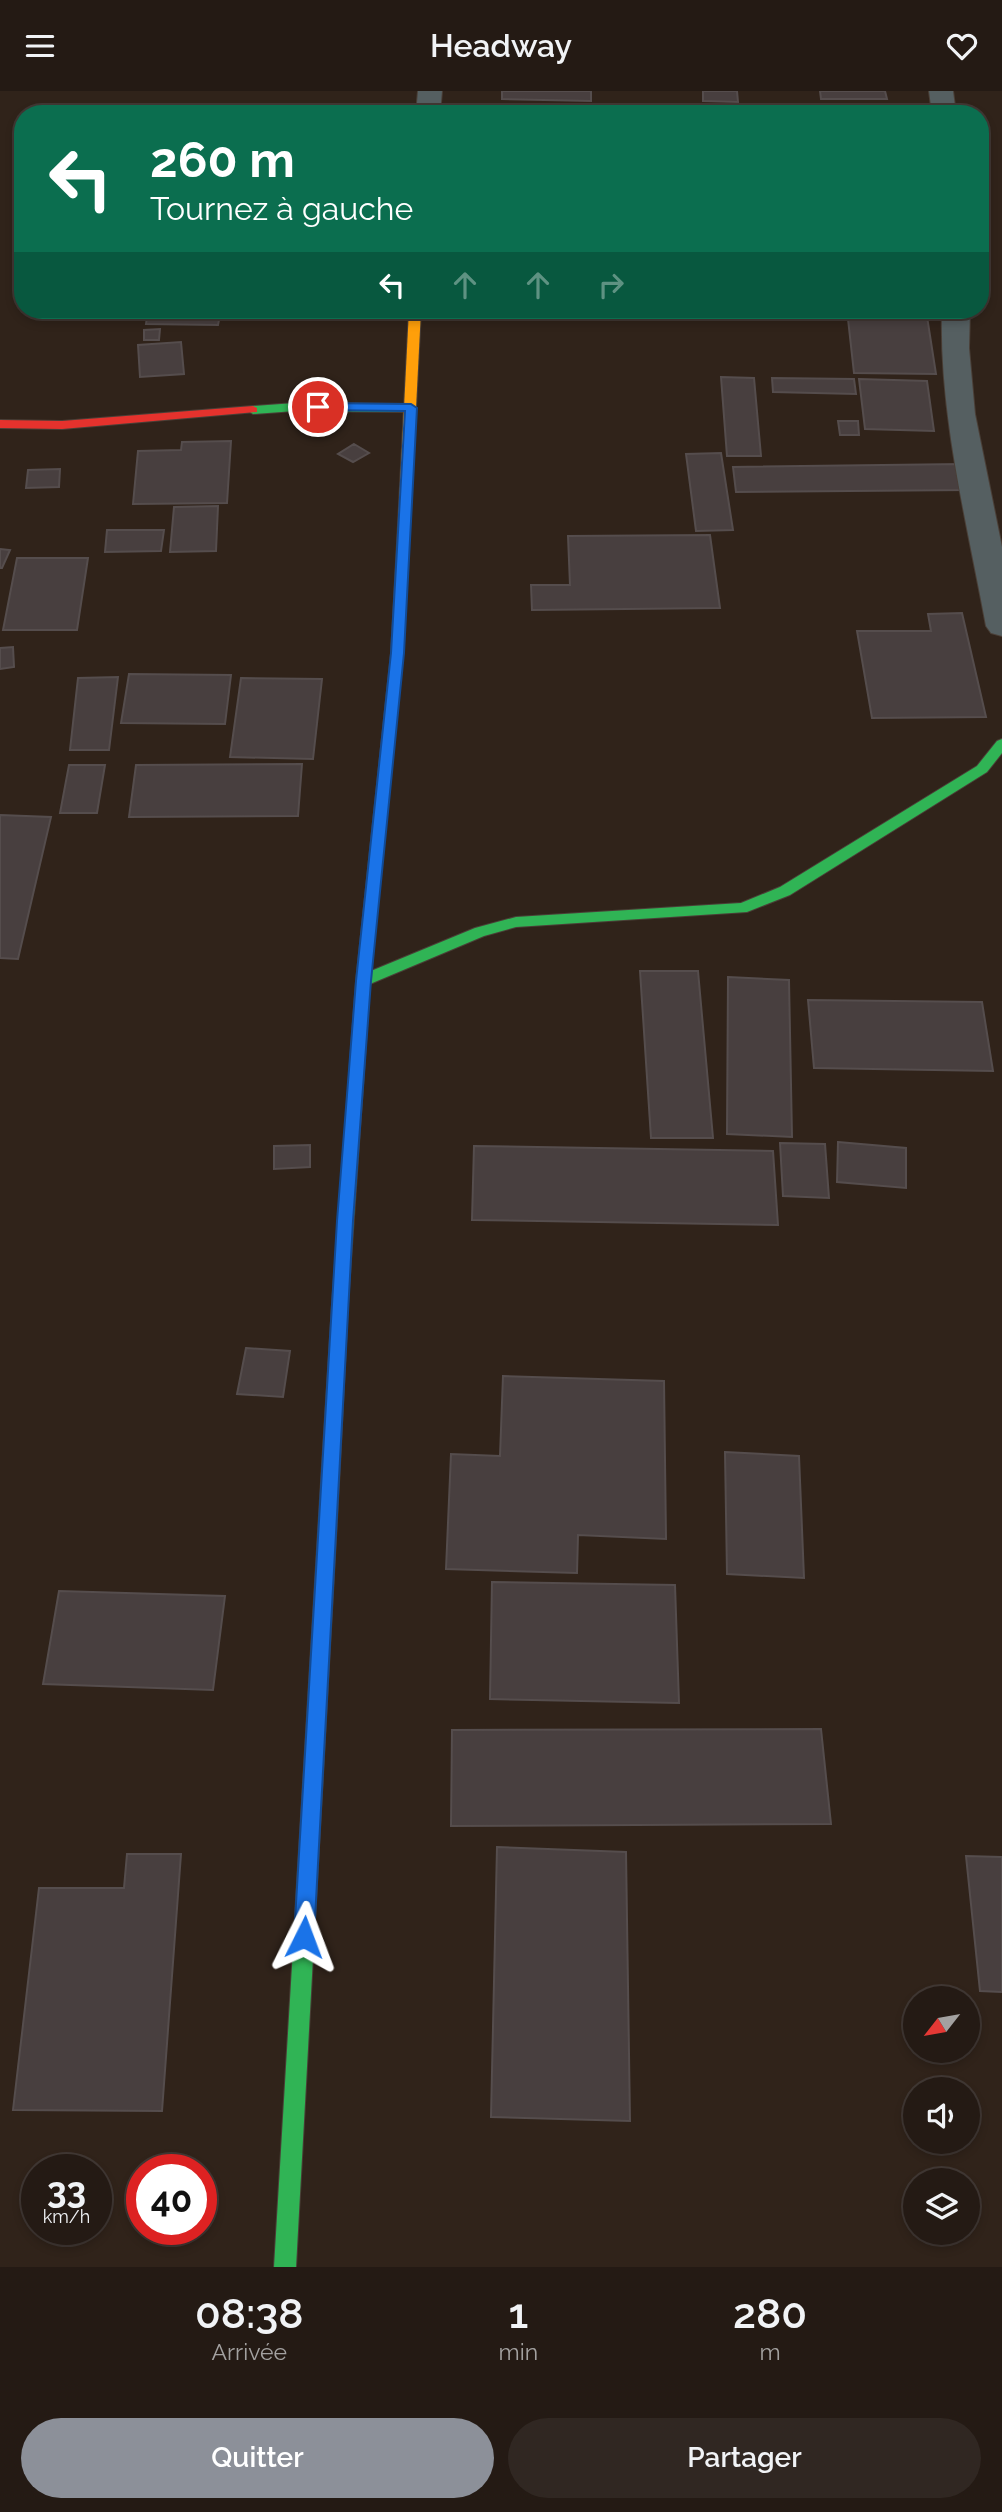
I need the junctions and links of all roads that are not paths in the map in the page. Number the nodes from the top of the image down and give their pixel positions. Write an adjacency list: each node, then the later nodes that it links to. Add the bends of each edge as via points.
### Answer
1 (415, 319): 3 (street)
2 (957, 319): 5 (street, via 961,414)
3 (411, 408): 4 (street, via 295,407 62,425); 7 (street, via 397,653)
4 (0, 424)
5 (1002, 626)
6 (1002, 744): 7 (street, via 982,769 785,891 742,908 516,922 480,932)
7 (363, 981): 8 (street, via 343,1249)
8 (285, 2267)

